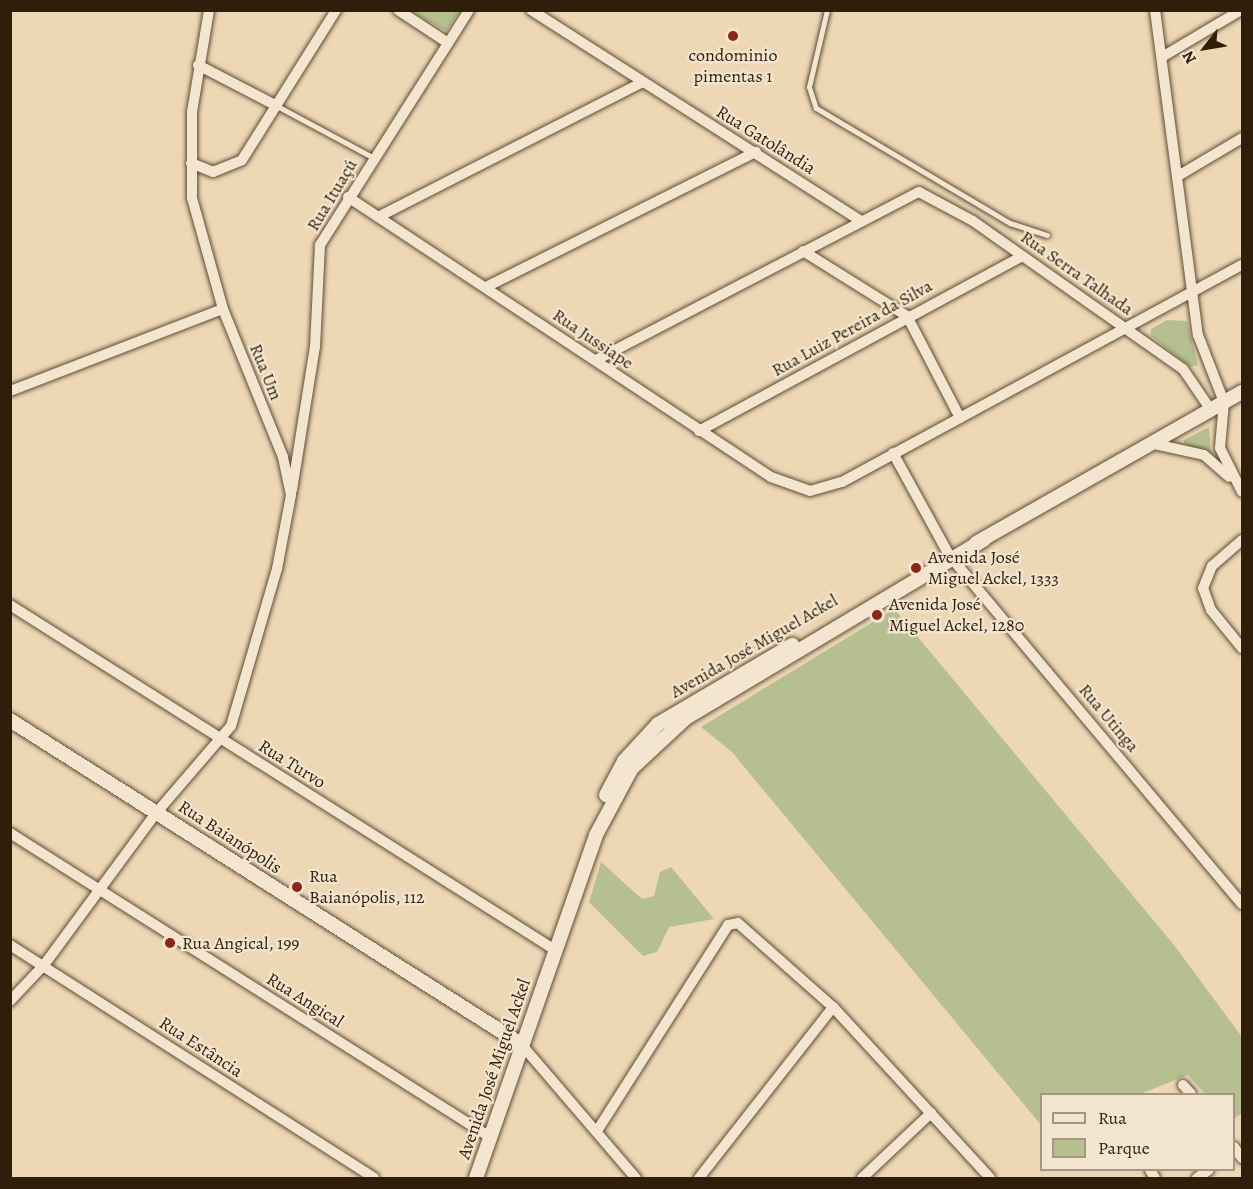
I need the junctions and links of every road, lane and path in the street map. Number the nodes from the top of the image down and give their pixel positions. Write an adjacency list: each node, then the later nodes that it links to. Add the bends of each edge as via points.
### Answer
1 (208, 10): 11 (street, Rua Um)
2 (336, 10): 13 (street)
3 (398, 10): 9 (street)
4 (469, 10): 9 (street, Rua Ituaçú)
5 (531, 10): 12 (street, Rua Gatolândia)
6 (827, 10): 22 (lane, via 809,87 816,108 1010,223)
7 (1155, 10): 10 (street)
8 (1242, 10): 10 (street)
9 (448, 43): 16 (street, Rua Ituaçú)
10 (1162, 57): 18 (street)
11 (198, 65): 13 (street); 17 (street, Rua Um)
12 (643, 82): 15 (street, Rua Gatolândia); 20 (street)
13 (277, 106): 16 (lane); 17 (street, via 234,167 213,172)
14 (1242, 138): 18 (street)
15 (756, 152): 21 (street, Rua Gatolândia); 26 (street)
16 (374, 158): 19 (street, Rua Ituaçú)
17 (191, 163): 28 (street, Rua Um, via 192,198)
18 (1178, 176): 27 (street)
19 (348, 197): 20 (street, Rua Jussiape); 41 (street, Rua Ituaçú, via 320,245 315,347)
20 (378, 217): 26 (street, Rua Jussiape)
21 (860, 220): 23 (street); 24 (street, Rua Serra Talhada, via 919,192 938,198)
22 (1047, 235)
23 (803, 251): 29 (street); 31 (street)
24 (1022, 256): 29 (street, Rua Luiz Pereira da Silva); 30 (street, Rua Serra Talhada)
25 (1242, 266): 27 (street)
26 (486, 287): 31 (street, Rua Jussiape)
27 (1194, 294): 30 (street); 32 (street)
28 (223, 309): 34 (street); 42 (street, Rua Um)
29 (907, 316): 38 (street); 39 (street, Rua Luiz Pereira da Silva)
30 (1127, 328): 33 (street, Rua Serra Talhada); 38 (street)
31 (596, 360): 39 (street, Rua Jussiape)
32 (1206, 365): 33 (street); 36 (street)
33 (1189, 375): 37 (street, Rua Serra Talhada)
34 (10, 391)
35 (1242, 392): 36 (street, Avenida José Miguel Ackel)
36 (1224, 402): 37 (street, Avenida José Miguel Ackel); 44 (street, via 1218,438)
37 (1211, 410): 40 (street, Avenida José Miguel Ackel)
38 (960, 418): 43 (street)
39 (699, 431): 43 (street, Rua Jussiape, via 780,482 826,489)
40 (1150, 443): 44 (street, via 1204,455); 48 (street, Avenida José Miguel Ackel)
41 (302, 445): 42 (street, via 293,450); 46 (street, Rua Ituaçú)
42 (279, 446): 46 (street, Rua Um)
43 (893, 453): 48 (street, Rua Utinga)
44 (1234, 481): 45 (street)
45 (1242, 492)
46 (291, 495): 52 (street, Rua Um, via 239,708)
47 (1242, 540): 50 (street, via 1212,566 1203,588 1211,610)
48 (952, 558): 56 (street, Rua Utinga); 58 (street, Avenida José Miguel Ackel, via 666,733 632,768 596,835)
49 (10, 605): 52 (street, Rua Turvo)
50 (1242, 648)
51 (10, 720): 53 (street, Rua Baianópolis)
52 (222, 739): 53 (street, Rua Um); 58 (street, Rua Turvo)
53 (157, 812): 55 (street, Rua Um); 62 (street, Rua Baianópolis)
54 (10, 833): 55 (street, Rua Angical)
55 (101, 891): 59 (street, Rua Um); 67 (street, Rua Angical)
56 (1242, 904)
57 (10, 945): 59 (street, Rua Estância)
58 (555, 950): 62 (street, Avenida José Miguel Ackel)
59 (44, 966): 60 (street, Rua Um); 68 (street, Rua Estância)
60 (10, 1000)
61 (833, 1007): 65 (street); 66 (street, via 744,925 728,925); 71 (street)
62 (521, 1044): 66 (street); 67 (street, Avenida José Miguel Ackel)
63 (1183, 1085): 64 (street)
64 (1189, 1093)
65 (931, 1113): 72 (street); 73 (street)
66 (597, 1131): 70 (street)
67 (490, 1137): 69 (street, Avenida José Miguel Ackel)
68 (374, 1179)
69 (476, 1179)
70 (636, 1179)
71 (699, 1179)
72 (862, 1179)
73 (990, 1179)

